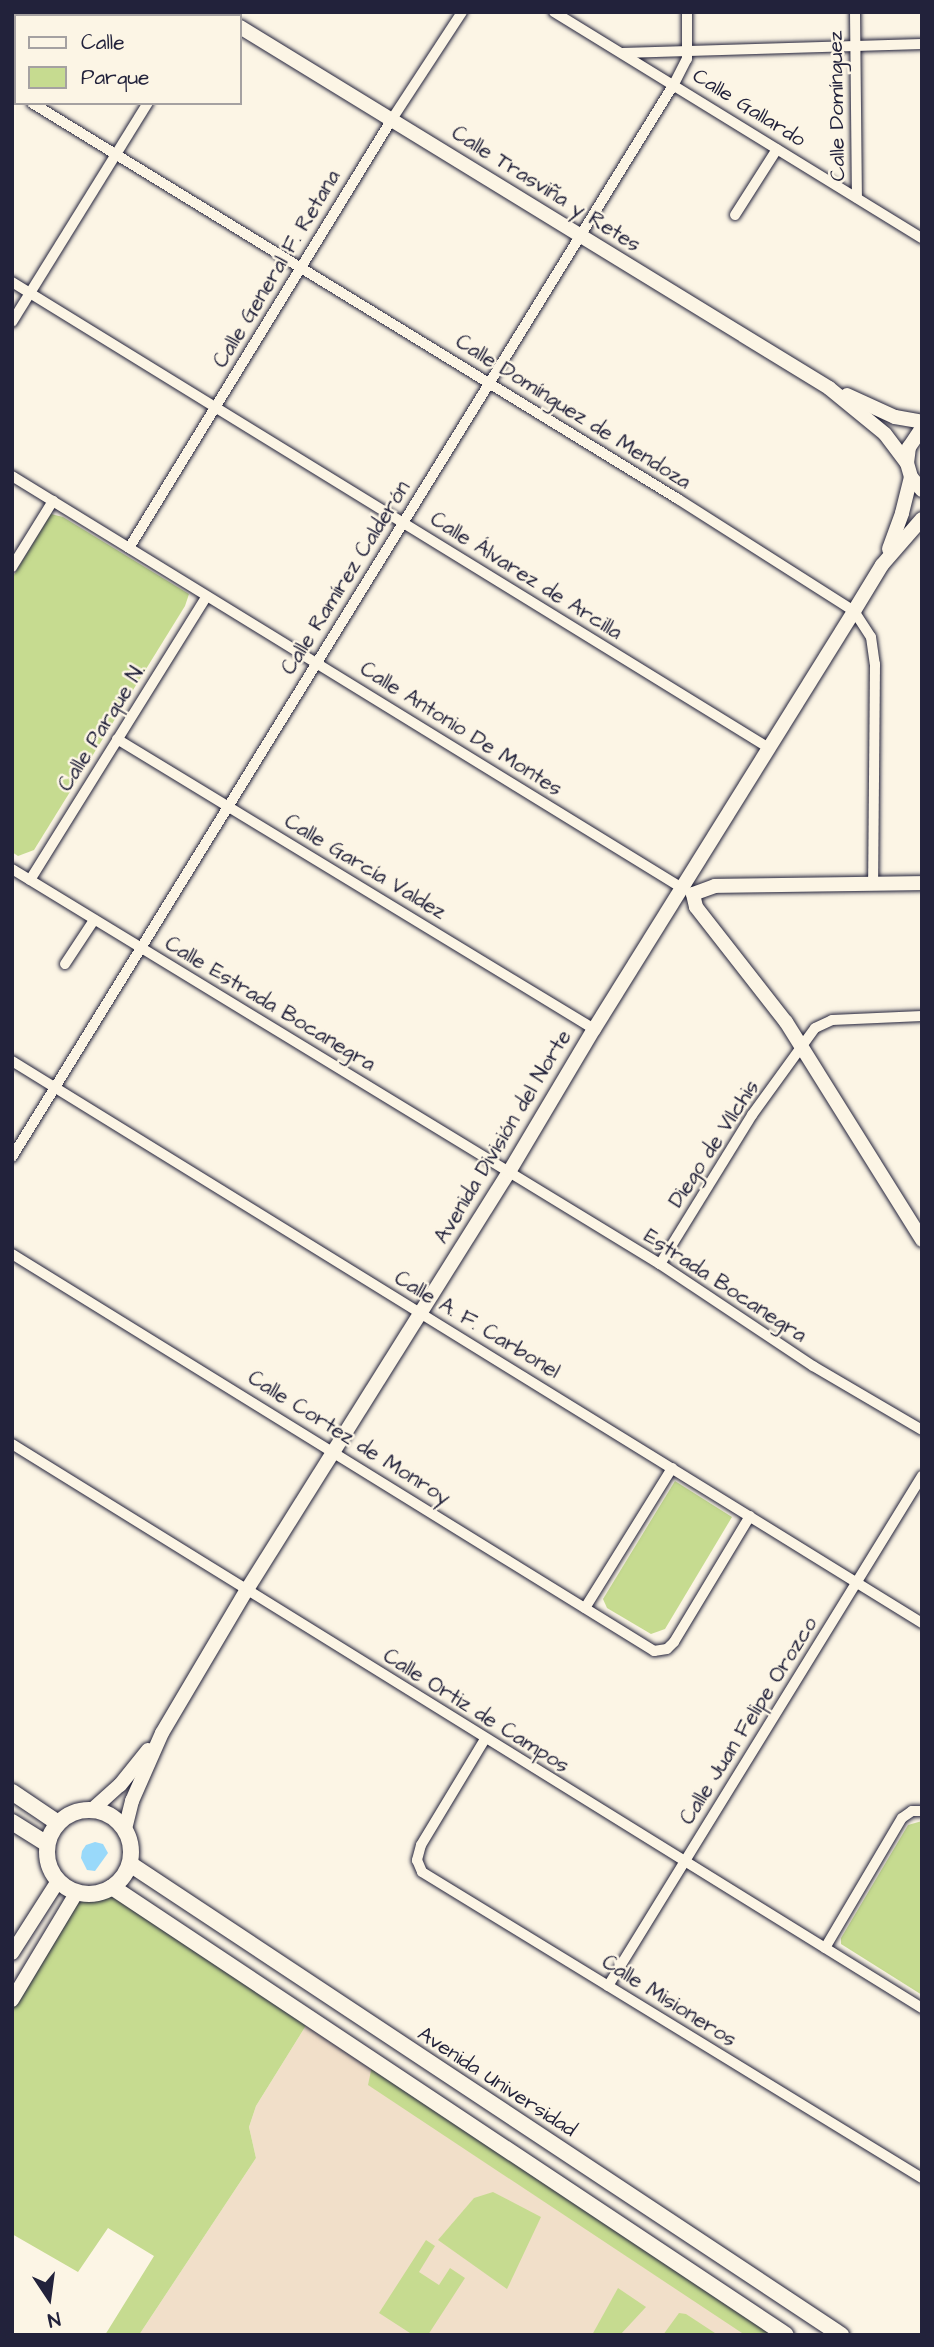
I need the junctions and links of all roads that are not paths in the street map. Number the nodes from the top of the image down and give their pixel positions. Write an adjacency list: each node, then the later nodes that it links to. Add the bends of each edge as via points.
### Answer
1 (462, 12): 13 (street, Calle General F. Retana)
2 (554, 12): 9 (street, Calle Gallardo)
3 (687, 12): 8 (street, Calle Ramírez Calderón)
4 (855, 12): 7 (street, Calle Domínguez)
5 (242, 28): 13 (main road, Calle Trasviña y Retes)
6 (922, 44): 7 (street)
7 (856, 46): 8 (street); 16 (street, Calle Domínguez)
8 (688, 51): 9 (street); 10 (street, Calle Ramírez Calderón)
9 (622, 53): 10 (street, Calle Gallardo)
10 (674, 84): 14 (street, Calle Gallardo); 18 (street, Calle Ramírez Calderón)
11 (35, 105): 15 (street, Calle Domínguez de Mendoza)
12 (147, 105): 15 (street)
13 (392, 119): 18 (main road, Calle Trasviña y Retes); 20 (street, Calle General F. Retana)
14 (777, 149): 16 (street, Calle Gallardo); 17 (street)
15 (115, 154): 20 (street, Calle Domínguez de Mendoza); 22 (street)
16 (857, 198): 19 (street, Calle Gallardo)
17 (735, 215)
18 (579, 234): 24 (street, Calle Ramírez Calderón); 25 (main road, Calle Trasviña y Retes)
19 (922, 238)
20 (300, 268): 24 (street, Calle Domínguez de Mendoza); 26 (street, Calle General F. Retana)
21 (12, 282): 22 (street, Calle Álvarez de Arcilla)
22 (30, 293): 23 (street); 26 (street, Calle Álvarez de Arcilla)
23 (12, 322)
24 (488, 383): 34 (street, Calle Ramírez Calderón); 39 (street, Calle Domínguez de Mendoza)
25 (829, 388): 27 (main road, Calle Trasviña y Retes, via 895,417); 29 (main road, Calle Trasviña y Retes, via 885,435)
26 (215, 407): 34 (street, Calle Álvarez de Arcilla); 35 (street, Calle General F. Retana)
27 (922, 422)
28 (922, 428): 29 (main road, Avenida División del Norte, via 909,447)
29 (909, 470): 31 (main road, Calle Trasviña y Retes); 36 (main road, Avenida División del Norte, via 902,513)
30 (12, 476): 32 (street, Calle Antonio De Montes)
31 (922, 490)
32 (52, 501): 35 (street, Calle Antonio De Montes); 37 (street)
33 (922, 519): 36 (main road, Avenida División del Norte)
34 (403, 523): 40 (street, Calle Ramírez Calderón); 42 (street, Calle Álvarez de Arcilla)
35 (129, 548): 38 (street, Calle Antonio De Montes)
36 (883, 565): 39 (main road, Avenida División del Norte)
37 (12, 567)
38 (206, 597): 40 (street, Calle Antonio De Montes); 41 (street, Calle Parque N.)
39 (854, 611): 42 (main road, Avenida División del Norte); 47 (street, Calle Domínguez de Mendoza, via 872,637 875,664)
40 (316, 664): 43 (street, Calle Ramírez Calderón); 48 (street, Calle Antonio De Montes)
41 (117, 739): 43 (street, Calle García Valdez); 45 (street, Calle Parque N.)
42 (769, 748): 48 (main road, Avenida División del Norte)
43 (226, 807): 50 (street, Calle Ramírez Calderón); 53 (street, Calle García Valdez)
44 (12, 869): 45 (street, Calle Estrada Bocanegra)
45 (30, 880): 49 (street, Calle Estrada Bocanegra)
46 (922, 883): 47 (main road)
47 (873, 885): 48 (main road, via 715,886)
48 (688, 891): 53 (main road, Avenida División del Norte); 54 (main road)
49 (94, 920): 50 (street, Calle Estrada Bocanegra); 51 (street)
50 (141, 948): 56 (street, Calle Ramírez Calderón); 58 (street, Calle Estrada Bocanegra)
51 (65, 964)
52 (922, 1016): 54 (street, Diego de VIlchis, via 832,1020 815,1028)
53 (594, 1029): 58 (main road, Avenida División del Norte)
54 (802, 1046): 59 (main road); 61 (street, Diego de VIlchis, via 752,1115)
55 (12, 1061): 56 (street, Calle A. F. Carbonel)
56 (55, 1088): 57 (street, Calle Ramírez Calderón); 62 (street, Calle A. F. Carbonel)
57 (12, 1157)
58 (509, 1172): 61 (street, Estrada Bocanegra); 62 (main road, Avenida División del Norte)
59 (922, 1240)
60 (12, 1254): 65 (street, Calle Cortez de Monroy)
61 (660, 1264): 63 (street, Estrada Bocanegra, via 813,1366)
62 (420, 1312): 65 (main road, Avenida División del Norte); 66 (street, Calle A. F. Carbonel)
63 (922, 1430)
64 (12, 1444): 70 (street, Calle Ortiz de Campos)
65 (333, 1450): 70 (main road, Avenida División del Norte); 71 (street, Calle Cortez de Monroy)
66 (672, 1468): 68 (street, Calle A. F. Carbonel); 71 (street)
67 (922, 1476): 69 (street, Calle Juan Felipe Orozco)
68 (750, 1516): 69 (street, Calle A. F. Carbonel); 71 (street, Calle Cortez de Monroy, via 667,1649 654,1651)
69 (858, 1583): 72 (street, Calle A. F. Carbonel); 82 (street, Calle Juan Felipe Orozco)
70 (246, 1591): 73 (main road, Avenida División del Norte); 74 (street, Calle Ortiz de Campos)
71 (585, 1608)
72 (922, 1623)
73 (162, 1733): 76 (main road, Avenida División del Norte, via 120,1785); 80 (main road, Avenida División del Norte)
74 (485, 1739): 82 (street, Calle Ortiz de Campos); 89 (street, Calle Misioneros, via 421,1845 417,1860 422,1872)
75 (12, 1792): 79 (main road)
76 (93, 1809): 79 (main road, via 68,1815); 80 (main road, via 107,1813)
77 (922, 1811): 87 (street, via 902,1818)
78 (12, 1822): 81 (main road)
79 (58, 1823): 81 (main road)
80 (125, 1829): 83 (main road, via 132,1852)
81 (47, 1844): 84 (main road, via 50,1870)
82 (683, 1863): 87 (street, Calle Ortiz de Campos); 89 (street, Calle Juan Felipe Orozco)
83 (130, 1864): 85 (main road); 94 (main road, Avenida Universidad)
84 (58, 1881): 86 (main road); 88 (main road)
85 (112, 1887): 86 (main road, via 89,1894); 93 (main road)
86 (77, 1892): 90 (main road)
87 (825, 1948): 91 (street, Calle Ortiz de Campos)
88 (12, 1953)
89 (608, 1986): 92 (street, Calle Misioneros)
90 (12, 2000)
91 (922, 2008)
92 (922, 2178)
93 (786, 2335)
94 (841, 2335)

